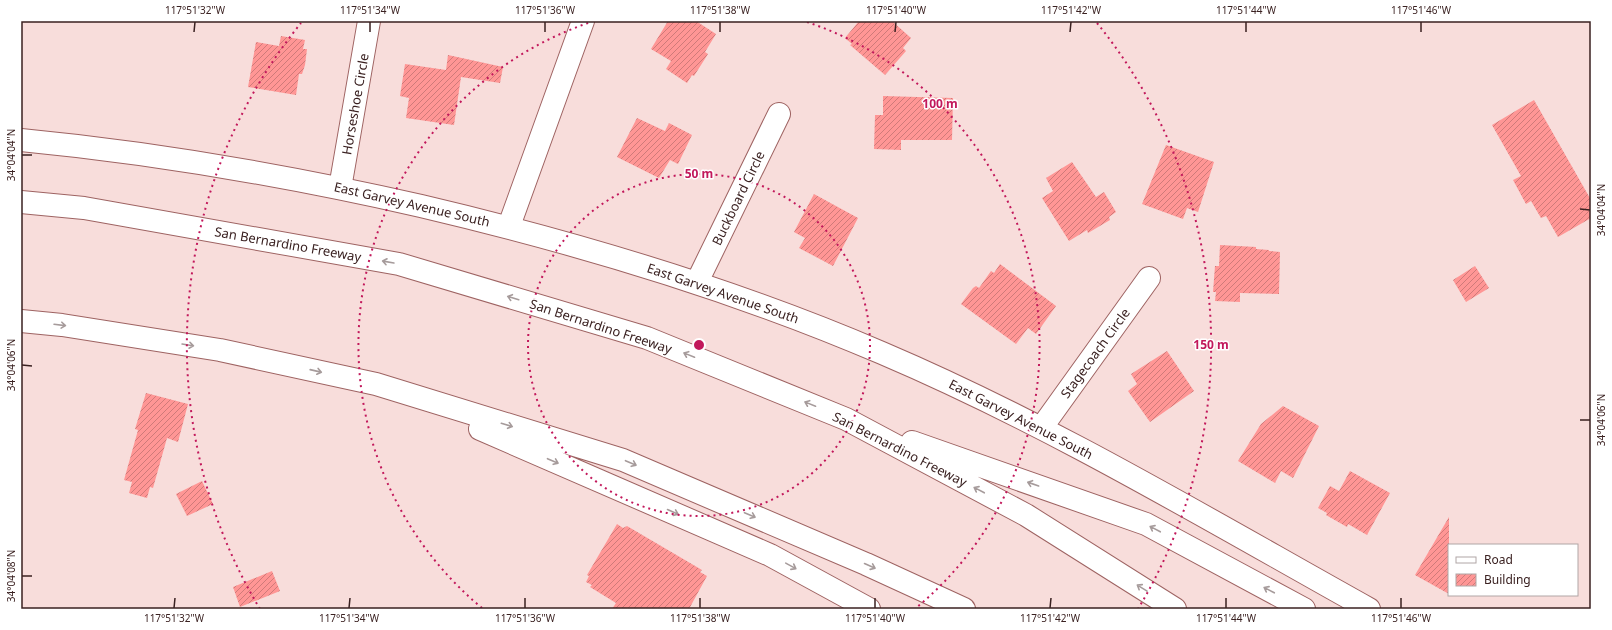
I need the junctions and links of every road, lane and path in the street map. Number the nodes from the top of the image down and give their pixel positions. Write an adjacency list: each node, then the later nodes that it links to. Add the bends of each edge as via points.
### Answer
1 (369, 21): 5 (main road, Horseshoe Circle)
2 (583, 21): 7 (main road)
3 (779, 114): 9 (main road, Buckboard Circle)
4 (21, 140): 5 (main road, East Garvey Avenue South, via 186,160)
5 (340, 188): 7 (main road, East Garvey Avenue South)
6 (21, 202): 12 (main road, San Bernardino Freeway, one-way to 6, via 647,338 399,264 84,208)
7 (509, 226): 9 (main road, East Garvey Avenue South)
8 (1149, 278): 13 (main road, Stagecoach Circle)
9 (697, 282): 13 (main road, East Garvey Avenue South, via 762,304 883,353)
10 (21, 321): 11 (main road, one-way to 11, via 220,350)
11 (376, 384): 14 (main road, one-way to 14, via 770,555); 15 (main road, one-way to 15, via 623,460)
12 (846, 419): 16 (main road, San Bernardino Freeway, one-way to 12, via 1026,515); 17 (main road, one-way to 12, via 1146,524)
13 (1042, 427): 18 (main road, East Garvey Avenue South)
14 (869, 609)
15 (964, 609)
16 (1175, 609)
17 (1304, 609)
18 (1369, 609)

